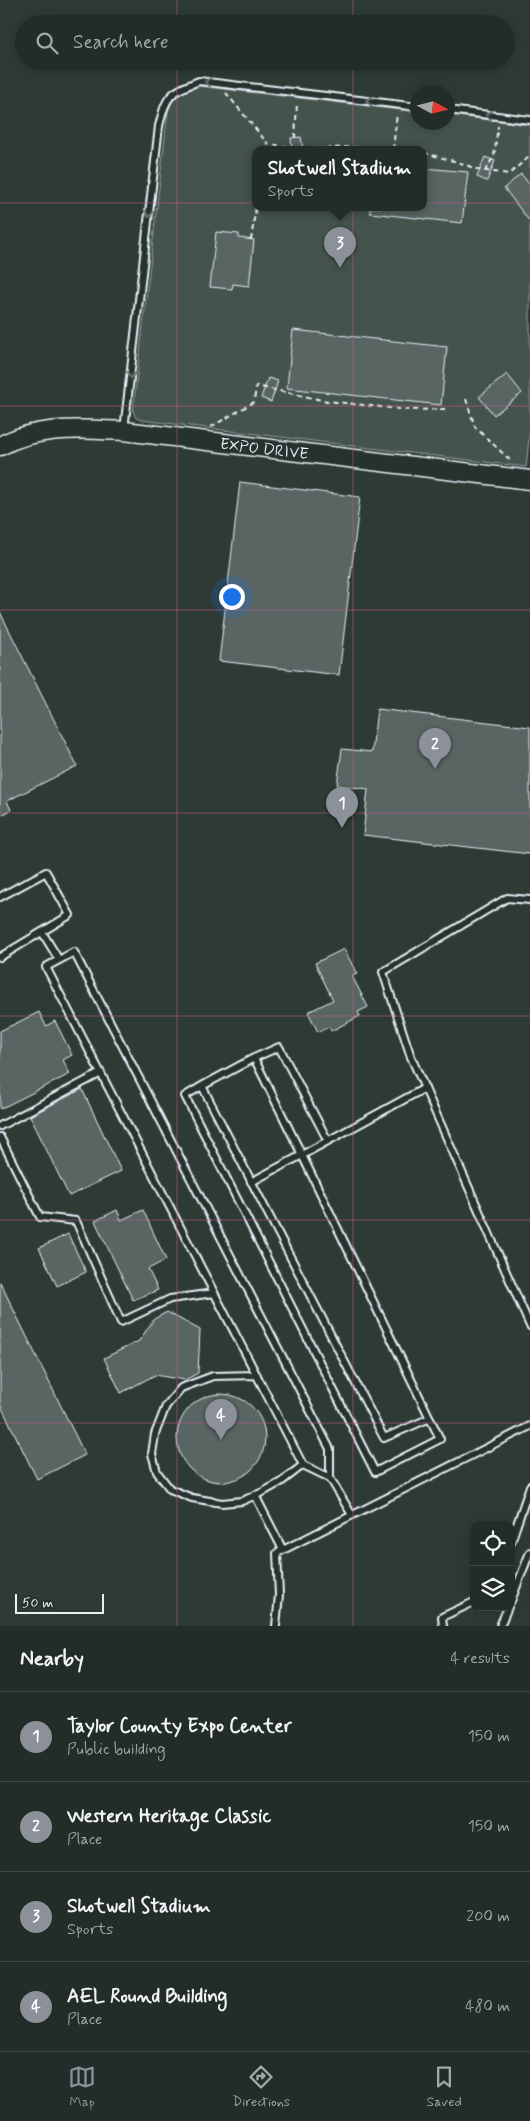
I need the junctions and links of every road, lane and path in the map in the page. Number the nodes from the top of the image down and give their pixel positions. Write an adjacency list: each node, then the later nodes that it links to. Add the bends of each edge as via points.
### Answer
1 (218, 84): 2 (lane); 9 (path, via 268,144); 18 (lane, one-way to 18, via 199,81 174,91 163,108)
2 (298, 93): 3 (lane, one-way to 2); 8 (path)
3 (398, 104): 4 (lane); 10 (path)
4 (410, 106)
5 (455, 111): 6 (lane, one-way to 5)
6 (499, 116): 7 (lane); 13 (path, via 494,156)
7 (530, 120)
8 (296, 138)
9 (284, 146)
10 (394, 146)
11 (427, 154): 13 (path)
12 (530, 156): 13 (path, via 509,174)
13 (485, 171)
14 (255, 211): 15 (path)
15 (252, 240)
16 (466, 399): 22 (path, via 475,426)
17 (446, 409): 19 (path, via 368,406 256,386 254,402)
18 (124, 431): 19 (street, EXPO DRIVE); 20 (street, EXPO DRIVE, via 42,431)
19 (190, 439): 22 (street, EXPO DRIVE)
20 (0, 446)
21 (530, 476): 22 (lane)
22 (530, 480)
23 (0, 897): 25 (lane, via 46,872 70,916)
24 (530, 900): 31 (lane, via 507,898 383,972 411,1058)
25 (42, 932): 26 (lane); 27 (lane)
26 (0, 957)
27 (59, 960): 29 (lane, via 46,967); 43 (lane, via 74,952 330,1449)
28 (254, 1058): 30 (lane); 34 (lane, via 279,1047); 35 (lane)
29 (101, 1073): 32 (lane); 37 (lane)
30 (202, 1086): 36 (lane); 40 (lane, via 185,1096 375,1472 440,1439)
31 (425, 1088): 34 (lane); 38 (lane)
32 (0, 1126)
33 (0, 1137): 37 (lane, via 40,1217 76,1221 121,1322 170,1299)
34 (328, 1141): 35 (lane)
35 (302, 1155): 36 (lane); 40 (lane)
36 (251, 1182): 40 (lane, via 384,1438)
37 (214, 1293): 39 (lane)
38 (530, 1326)
39 (257, 1375): 42 (lane); 45 (lane, via 213,1376 181,1388 166,1406 155,1434 152,1454 157,1472 170,1489 192,1498 222,1503 242,1501)
40 (430, 1418)
41 (530, 1426): 46 (lane)
42 (303, 1465): 43 (lane); 45 (lane, via 281,1482)
43 (330, 1478): 46 (lane)
44 (530, 1486): 47 (lane)
45 (255, 1495): 48 (lane)
46 (352, 1515): 48 (lane)
47 (515, 1530)
48 (283, 1550): 53 (lane, via 277,1553 279,1595)
49 (530, 1552): 50 (lane)
50 (515, 1592)
51 (470, 1604): 54 (lane, via 442,1617)
52 (506, 1611): 55 (lane)
53 (276, 1626)
54 (442, 1626)
55 (500, 1626)

